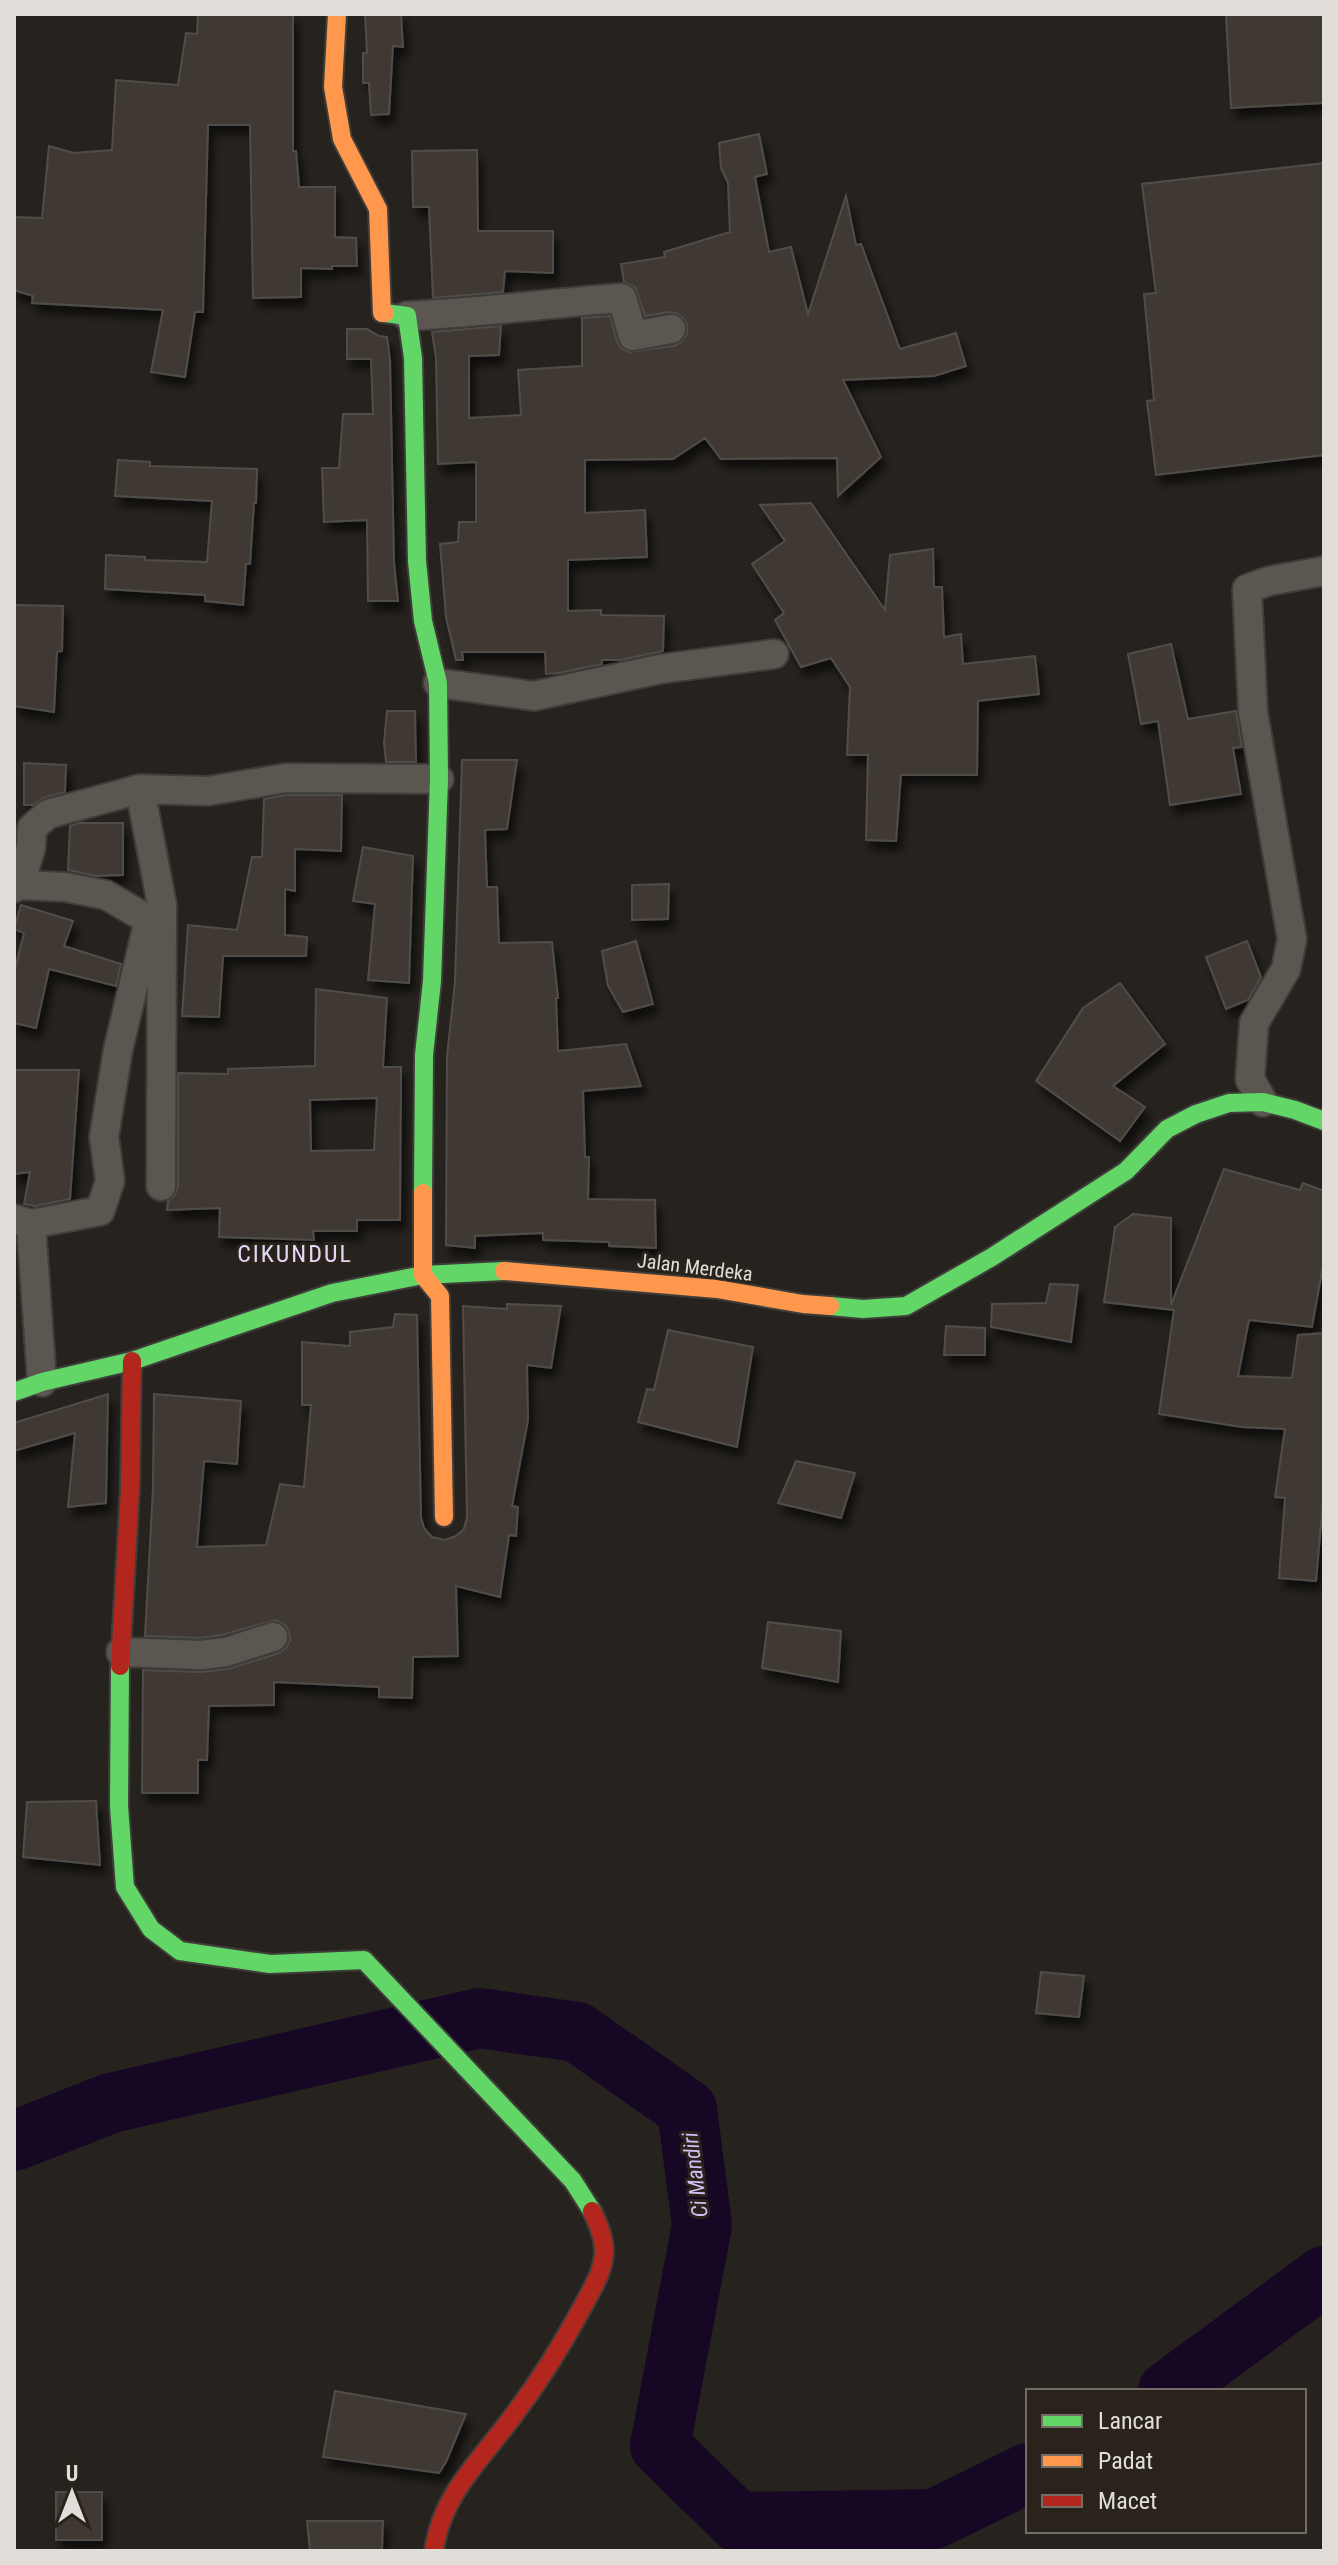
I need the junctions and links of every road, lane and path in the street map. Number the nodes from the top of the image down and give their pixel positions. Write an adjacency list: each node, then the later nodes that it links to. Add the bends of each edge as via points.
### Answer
1 (337, 14): 2 (street, via 333,87 342,139 378,209 382,313)
2 (407, 316): 3 (street, via 622,298 633,336); 6 (street, via 413,358 417,561 423,621)
3 (671, 329)
4 (1324, 571): 10 (street, via 1247,589 1253,712 1292,939 1286,969 1254,1023 1250,1079)
5 (774, 654): 6 (street, via 660,669 534,696)
6 (438, 683): 7 (street)
7 (439, 779): 8 (street, via 286,778 208,791); 14 (street, via 424,1055)
8 (140, 789): 9 (street, via 48,814 32,828); 12 (street, via 162,905)
9 (17, 886): 13 (street, via 106,895 149,920 118,1050 104,1137 110,1181 100,1211)
10 (1263, 1102): 11 (street, Jalan Merdeka); 14 (street, Jalan Merdeka, via 1229,1103 1167,1129 1126,1171 906,1306 803,1304 717,1289 512,1271)
11 (1324, 1121)
12 (161, 1186)
13 (22, 1222): 16 (street)
14 (423, 1275): 15 (street, Jalan Merdeka, via 332,1293); 18 (street, via 440,1296)
15 (132, 1361): 16 (street, Jalan Merdeka); 20 (street)
16 (42, 1382): 17 (street, Jalan Merdeka)
17 (14, 1392)
18 (444, 1517)
19 (273, 1637): 20 (street, via 201,1655)
20 (121, 1652): 21 (street, via 119,1806 125,1887 151,1929 180,1951 270,1964 364,1960 573,2181 597,2219 605,2248 599,2274 566,2339 440,2514)
21 (434, 2551)

